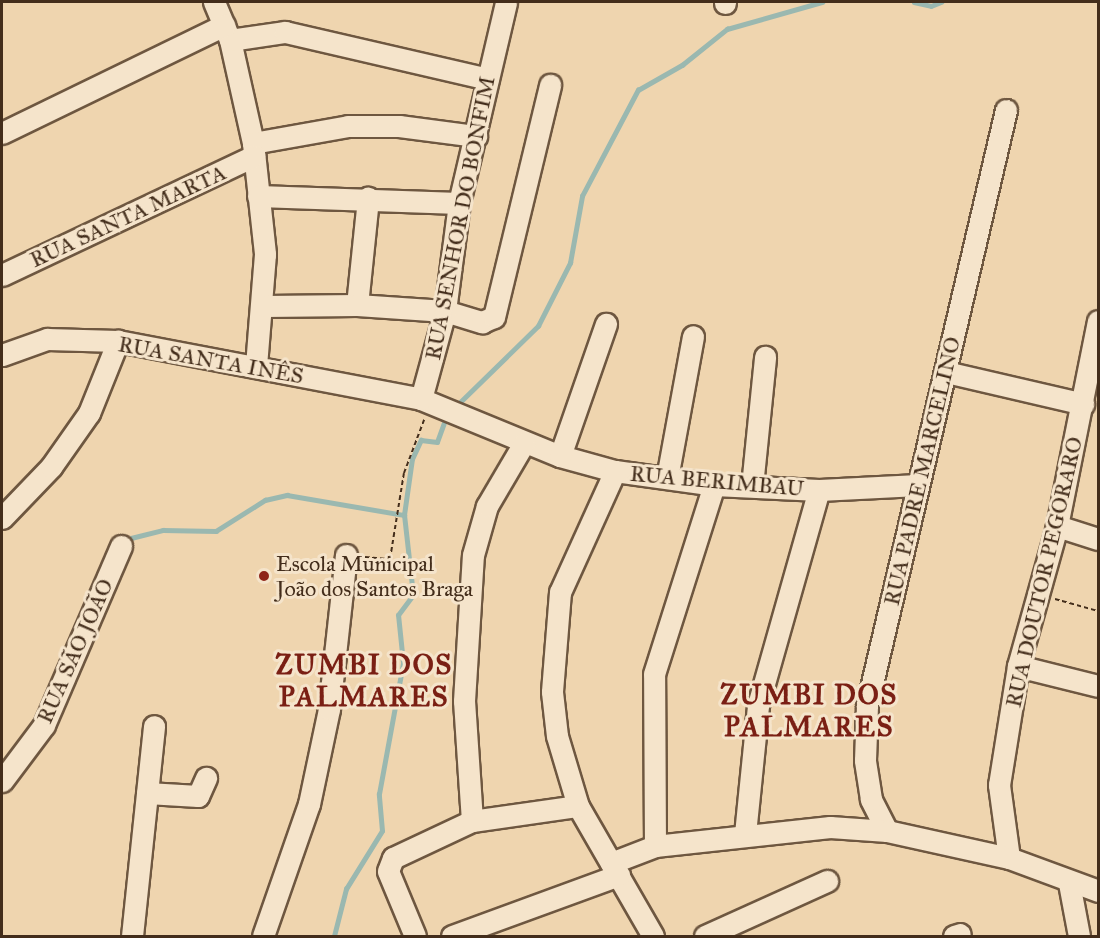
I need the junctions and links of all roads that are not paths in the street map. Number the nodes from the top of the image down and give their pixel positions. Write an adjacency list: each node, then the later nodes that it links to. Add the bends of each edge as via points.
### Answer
1 (214, 2): 3 (street)
2 (506, 2): 4 (street, RUA SENHOR DO BONFIM)
3 (227, 32): 4 (street, via 285,33); 7 (street); 9 (street)
4 (488, 79): 8 (street, RUA SENHOR DO BONFIM)
5 (550, 85): 16 (street, via 498,313 482,322)
6 (1006, 110): 24 (street, RUA PADRE MARCELINO)
7 (2, 133)
8 (476, 136): 9 (street, RUA SANTA MARTA, via 399,126 348,126); 12 (street, RUA SENHOR DO BONFIM)
9 (253, 149): 10 (street); 13 (street, RUA SANTA MARTA)
10 (258, 196): 11 (street); 15 (street)
11 (368, 198): 12 (street); 14 (street)
12 (459, 203): 16 (street, RUA SENHOR DO BONFIM)
13 (2, 275)
14 (357, 305): 15 (street); 16 (street)
15 (265, 306): 23 (street)
16 (445, 311): 25 (street, RUA SENHOR DO BONFIM)
17 (1098, 321): 26 (street, RUA DOUTOR PEGORARO)
18 (606, 324): 28 (street)
19 (693, 336): 30 (street)
20 (118, 342): 21 (street, RUA SANTA INÊS, via 47,339); 23 (street, RUA SANTA INÊS); 35 (street, via 89,414 51,467)
21 (2, 355)
22 (765, 357): 33 (street)
23 (256, 366): 25 (street, RUA SANTA INÊS)
24 (946, 372): 26 (street); 32 (street, RUA PADRE MARCELINO)
25 (426, 402): 27 (street, RUA BERIMBAU)
26 (1083, 404): 36 (street, RUA DOUTOR PEGORARO)
27 (524, 443): 28 (street, RUA BERIMBAU); 47 (street, via 487,506 473,555 464,700)
28 (560, 456): 29 (street, RUA BERIMBAU)
29 (615, 471): 30 (street, RUA BERIMBAU); 46 (street, via 560,592 553,646 557,736)
30 (666, 478): 31 (street, RUA BERIMBAU)
31 (714, 485): 33 (street, RUA BERIMBAU); 50 (street, via 654,674)
32 (918, 485): 34 (street, RUA BERIMBAU); 48 (street, RUA PADRE MARCELINO, via 867,705 871,799)
33 (752, 486): 34 (street, RUA BERIMBAU)
34 (819, 490): 49 (street, via 774,633 758,705)
35 (2, 518)
36 (1057, 526): 37 (street); 40 (street, RUA DOUTOR PEGORARO)
37 (1098, 539)
38 (121, 546): 44 (street, RUA SÃO JOÃO, via 44,725)
39 (346, 555): 57 (street, via 329,709 309,804)
40 (1018, 666): 41 (street); 51 (street, RUA DOUTOR PEGORARO, via 999,785)
41 (1098, 686)
42 (154, 726): 45 (street)
43 (206, 778): 45 (street, via 198,796)
44 (2, 781)
45 (147, 793): 56 (street)
46 (578, 806): 47 (street); 52 (street)
47 (472, 821): 58 (street, via 393,858 388,871)
48 (887, 831): 49 (street, via 830,827); 51 (street)
49 (745, 834): 50 (street)
50 (655, 846): 52 (street)
51 (1010, 858): 54 (street)
52 (615, 869): 59 (street); 60 (street)
53 (827, 881): 61 (street)
54 (1069, 883): 55 (street); 62 (street)
55 (1098, 891)
56 (132, 936)
57 (264, 936)
58 (415, 936)
59 (452, 936)
60 (652, 936)
61 (705, 936)
62 (1079, 936)

